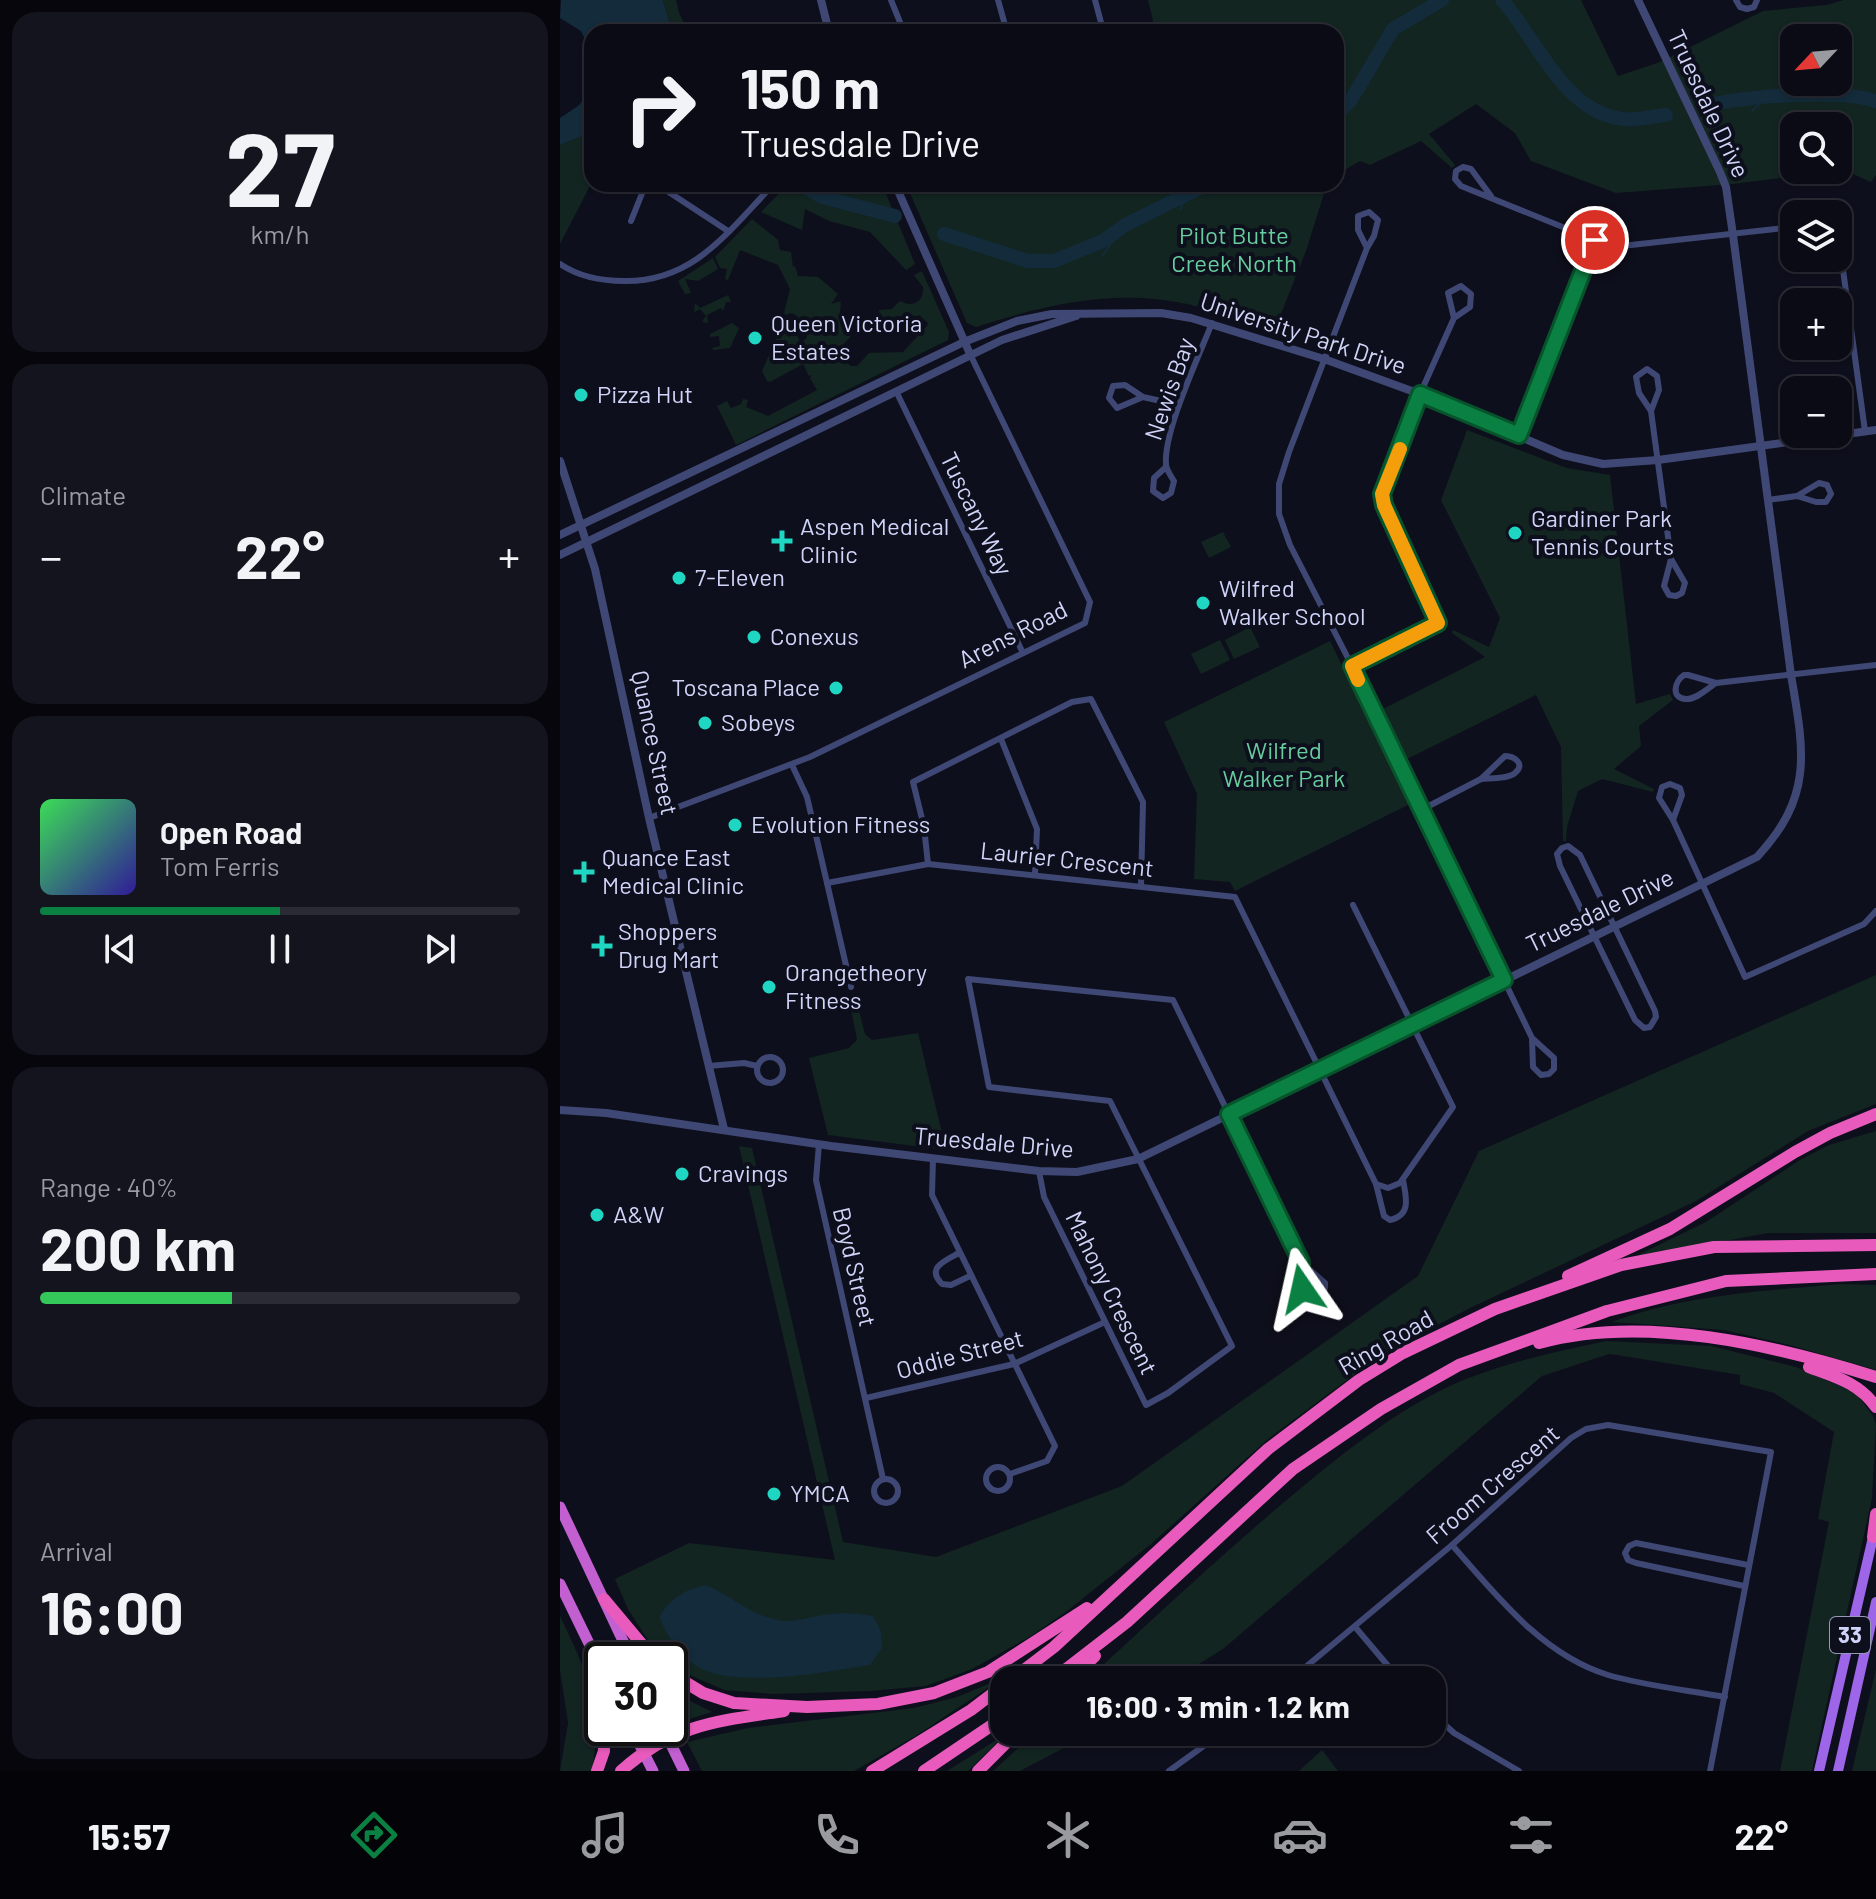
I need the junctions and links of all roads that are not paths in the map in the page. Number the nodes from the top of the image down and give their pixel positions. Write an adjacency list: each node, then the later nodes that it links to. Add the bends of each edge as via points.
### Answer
1 (821, 0): 8 (street)
2 (891, 0): 9 (street)
3 (998, 0): 10 (street)
4 (1095, 0): 11 (street)
5 (1638, 0): 20 (street, Truesdale Drive, via 1720,172)
6 (1736, 0): 7 (street, via 1747,9)
7 (1757, 0)
8 (827, 24)
9 (901, 24)
10 (1005, 24)
11 (1101, 24)
12 (643, 192): 17 (street)
13 (669, 192): 19 (street)
14 (766, 192): 19 (street)
15 (898, 192): 28 (street, Arens Road)
16 (1491, 196): 16 (street, via 1471,169 1456,171 1461,186); 21 (street)
17 (631, 221)
18 (1780, 229): 20 (street)
19 (728, 231): 23 (street, via 689,266 649,281 589,278)
20 (1733, 235): 21 (street, via 1622,246); 39 (street, Truesdale Drive)
21 (1595, 240): 38 (street)
22 (1367, 248): 22 (street, via 1378,220 1369,212 1358,216); 30 (street)
23 (560, 264)
24 (1843, 272): 37 (street)
25 (1085, 313): 27 (street, University Park Drive, via 1161,313); 28 (street, University Park Drive, via 1017,321); 29 (street, University Park Drive)
26 (1454, 318): 26 (street, via 1470,307 1471,294 1461,286 1448,293); 32 (street)
27 (1212, 323): 30 (street, University Park Drive); 34 (street, Newis Bay)
28 (964, 342): 29 (street, Arens Road); 43 (street, University Park Drive)
29 (970, 354): 31 (street, University Park Drive); 52 (street, Arens Road, via 1090,602 1085,623)
30 (1324, 359): 32 (street, University Park Drive); 54 (street, via 1279,484 1279,514)
31 (896, 391): 44 (street, University Park Drive); 52 (street, Tuscany Way)
32 (1420, 394): 38 (street, University Park Drive); 54 (street, via 1382,494 1438,623)
33 (1143, 397): 33 (street, via 1125,385 1113,386 1109,398 1117,408); 34 (street)
34 (1179, 405): 42 (street, Newis Bay)
35 (1651, 411): 35 (street, via 1659,390 1657,376 1647,369 1636,377); 40 (street)
36 (1876, 430): 37 (street, University Park Drive)
37 (1865, 431): 39 (street, University Park Drive)
38 (1519, 435): 40 (street, University Park Drive, via 1563,455 1603,464)
39 (1760, 444): 40 (street, University Park Drive); 46 (street, Truesdale Drive)
40 (1658, 460): 51 (street)
41 (560, 461): 47 (street, Quance Street)
42 (1166, 467): 42 (street, Newis Bay, via 1154,478 1153,491 1163,498 1171,493 1174,481)
43 (686, 474): 44 (street, via 689,482); 47 (street, University Park Drive)
44 (683, 496): 49 (street, University Park Drive)
45 (1797, 496): 45 (street, via 1820,503 1831,494 1819,483); 46 (street)
46 (1768, 500): 55 (street, Truesdale Drive)
47 (582, 525): 48 (street, University Park Drive); 49 (street, Quance Street)
48 (560, 535)
49 (588, 542): 50 (street, University Park Drive); 61 (street, Quance Street)
50 (560, 555)
51 (1671, 559): 51 (street, via 1664,586 1666,593 1676,596 1685,583)
52 (1023, 653): 58 (street, Arens Road)
53 (1876, 665): 55 (street)
54 (1352, 666): 60 (street)
55 (1791, 675): 56 (street); 66 (street, Truesdale Drive, via 1802,737 1802,776 1791,811 1757,857)
56 (1716, 683): 56 (street, via 1684,675 1675,687 1688,699)
57 (1001, 739): 63 (street, via 913,782); 64 (street, via 1037,829); 67 (street, via 1072,702 1091,699 1143,802)
58 (792, 765): 61 (street, Arens Road); 65 (street, via 807,797)
59 (1481, 779): 59 (street, via 1514,774 1517,759 1505,756); 60 (street)
60 (1421, 810): 72 (street)
61 (649, 818): 76 (street, Quance Street)
62 (1673, 820): 62 (street, via 1682,795 1670,784 1659,794); 66 (street)
63 (928, 864): 64 (street, Laurier Crescent); 65 (street, Laurier Crescent)
64 (1035, 874): 67 (street, Laurier Crescent)
65 (827, 883): 73 (street)
66 (1703, 883): 69 (street, via 1745,977 1864,924); 70 (street, Truesdale Drive)
67 (1141, 886): 78 (street, Laurier Crescent, via 1235,897)
68 (1353, 905): 74 (street)
69 (1876, 911)
70 (1614, 927): 71 (street, Truesdale Drive); 71 (street, via 1580,855 1568,846 1562,848 1557,854 1560,866); 71 (street, via 1655,1011 1650,1027 1638,1025)
71 (1595, 937): 72 (street, Truesdale Drive)
72 (1504, 980): 74 (street, Truesdale Drive); 75 (street)
73 (851, 987)
74 (1412, 1024): 78 (street, Truesdale Drive); 87 (street, via 1453,1107)
75 (1532, 1038): 75 (street, via 1533,1067 1541,1075 1549,1074 1554,1058)
76 (708, 1066): 77 (street); 82 (street, Quance Street)
77 (757, 1066): 77 (street, via 764,1082 777,1082 783,1075 781,1062 774,1058)
78 (1320, 1070): 80 (street, Truesdale Drive); 88 (street)
79 (560, 1110): 82 (street, Truesdale Drive)
80 (1229, 1114): 85 (street, Truesdale Drive); 85 (street, via 1173,1000 968,979 989,1087 1110,1101); 91 (street)
81 (1876, 1116): 94 (highway, via 1795,1152 1670,1229)
82 (724, 1129): 83 (street, Truesdale Drive)
83 (819, 1144): 84 (street, Truesdale Drive); 100 (street, Boyd Street, via 816,1180)
84 (933, 1159): 86 (street, Truesdale Drive); 90 (street, via 932,1195)
85 (1138, 1159): 86 (street, Truesdale Drive, via 1077,1172); 95 (street, Mahony Crescent, via 1232,1346 1146,1405)
86 (1039, 1171): 95 (street, Mahony Crescent, via 1044,1197)
87 (1403, 1180): 88 (street, via 1388,1188); 88 (street, via 1404,1213 1390,1220 1384,1216)
88 (1376, 1184)
89 (1876, 1245): 94 (highway, Ring Road, via 1714,1247 1621,1265)
90 (959, 1253): 93 (street); 93 (street, via 938,1264 936,1278 951,1285)
91 (1301, 1262): 91 (street, via 1303,1292 1320,1296 1325,1283)
92 (1876, 1274): 98 (highway, via 1726,1281 1607,1311)
93 (970, 1276): 97 (street)
94 (1495, 1309): 110 (highway, Ring Road, via 1359,1380 1268,1449)
95 (1105, 1322): 97 (street, Oddie Street)
96 (1757, 1347): 98 (highway, via 1672,1332 1608,1332 1556,1338); 99 (highway); 101 (highway, via 1850,1382)
97 (1014, 1364): 100 (street, Oddie Street); 102 (street, via 1055,1446 1047,1461)
98 (1459, 1365): 115 (highway, via 1381,1409 1293,1469)
99 (1876, 1377)
100 (866, 1398): 103 (street, Boyd Street)
101 (1876, 1407)
102 (1010, 1474): 102 (street, via 996,1466 986,1474 986,1482 1002,1491)
103 (883, 1479)
104 (560, 1507): 113 (highway)
105 (1876, 1514): 107 (highway)
106 (1876, 1523): 107 (main road, 33)
107 (1873, 1537): 149 (main road, 33)
108 (1452, 1545): 109 (street, Froom Crescent, via 1571,1438 1608,1425 1771,1452); 116 (street, Froom Crescent); 127 (street, via 1525,1625 1569,1657 1607,1675)
109 (1748, 1565): 112 (street, Froom Crescent); 112 (street, via 1636,1543 1625,1553 1636,1563)
110 (1129, 1578): 120 (highway, Ring Road); 128 (highway, via 1051,1633 961,1684 878,1704)
111 (560, 1584): 117 (highway)
112 (1744, 1586): 127 (street, Froom Crescent)
113 (604, 1599): 118 (highway); 119 (highway)
114 (1876, 1602): 150 (main road, 33)
115 (1127, 1622): 121 (highway); 122 (highway)
116 (1356, 1628): 123 (street, Froom Crescent); 124 (street)
117 (588, 1642)
118 (624, 1642)
119 (640, 1642)
120 (1029, 1666)
121 (1070, 1666)
122 (1084, 1666)
123 (1308, 1666)
124 (1388, 1666)
125 (688, 1684): 128 (highway, via 734,1703)
126 (990, 1696): 143 (highway)
127 (1725, 1697): 148 (street, Froom Crescent)
128 (807, 1707): 131 (highway)
129 (990, 1726): 144 (highway)
130 (1446, 1726): 147 (street)
131 (688, 1729)
132 (604, 1746): 139 (highway)
133 (641, 1746): 138 (highway)
134 (651, 1746): 138 (highway)
135 (672, 1746): 142 (highway)
136 (1003, 1746): 145 (highway)
137 (1204, 1746): 146 (street)
138 (644, 1752): 140 (highway); 141 (highway)
139 (597, 1771)
140 (621, 1771)
141 (653, 1771)
142 (684, 1771)
143 (872, 1771)
144 (924, 1771)
145 (978, 1771)
146 (1169, 1771)
147 (1519, 1771)
148 (1710, 1771)
149 (1819, 1771)
150 (1838, 1771)

